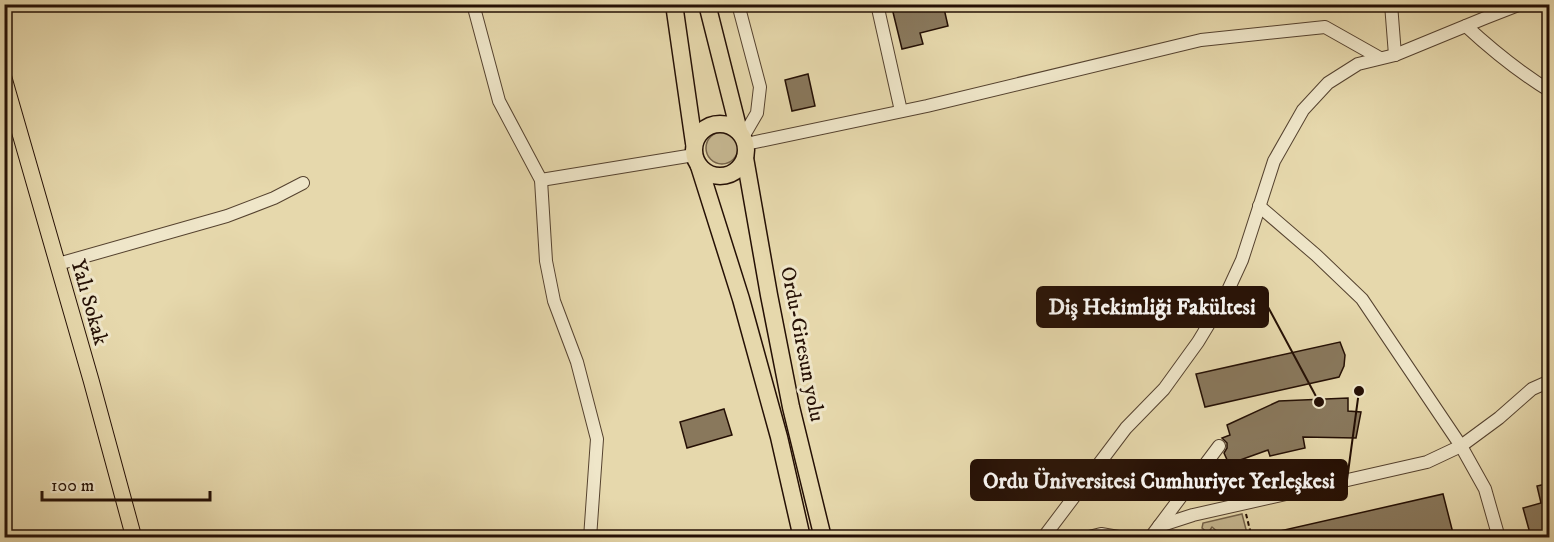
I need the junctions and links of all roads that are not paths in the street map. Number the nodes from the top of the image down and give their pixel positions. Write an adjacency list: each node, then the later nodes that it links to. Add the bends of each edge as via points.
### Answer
1 (473, 4): 16 (street, via 499,101)
2 (674, 4): 15 (highway, Ordu-Giresun yolu)
3 (707, 4): 14 (highway, Ordu-Giresun yolu)
4 (738, 4): 14 (street, via 760,87 757,113)
5 (877, 4): 13 (street)
6 (1391, 4): 9 (street)
7 (1521, 4): 8 (street)
8 (1466, 26): 9 (street); 12 (street, via 1522,74)
9 (1395, 55): 10 (street)
10 (1380, 58): 13 (street, via 1325,27 1290,30 1201,40); 18 (street, via 1358,64 1328,83 1303,110 1274,160)
11 (4, 78): 19 (main road, Yalı Sokak)
12 (1550, 91)
13 (901, 111): 14 (street)
14 (744, 143): 15 (highway, via 732,126 713,124 698,135); 15 (highway, via 742,165 729,175 705,171); 27 (highway, Ordu-Giresun yolu, via 791,407)
15 (696, 155): 16 (street); 26 (highway, Ordu-Giresun yolu, via 770,403)
16 (541, 180): 25 (street, via 546,261 554,301 577,362 597,439)
17 (303, 183): 19 (street, via 227,216)
18 (1259, 207): 22 (street, via 1362,299); 28 (street, via 1242,260 1198,342)
19 (58, 264): 24 (main road, Yalı Sokak)
20 (1550, 381): 22 (street, via 1532,389)
21 (1219, 446): 23 (street)
22 (1461, 446): 23 (street, via 1427,462); 32 (street, via 1485,489)
23 (1159, 526): 31 (street)
24 (134, 537)
25 (590, 537)
26 (802, 537)
27 (823, 537)
28 (1043, 537)
29 (1085, 537): 30 (street)
30 (1124, 537)
31 (1150, 537)
32 (1499, 537)

